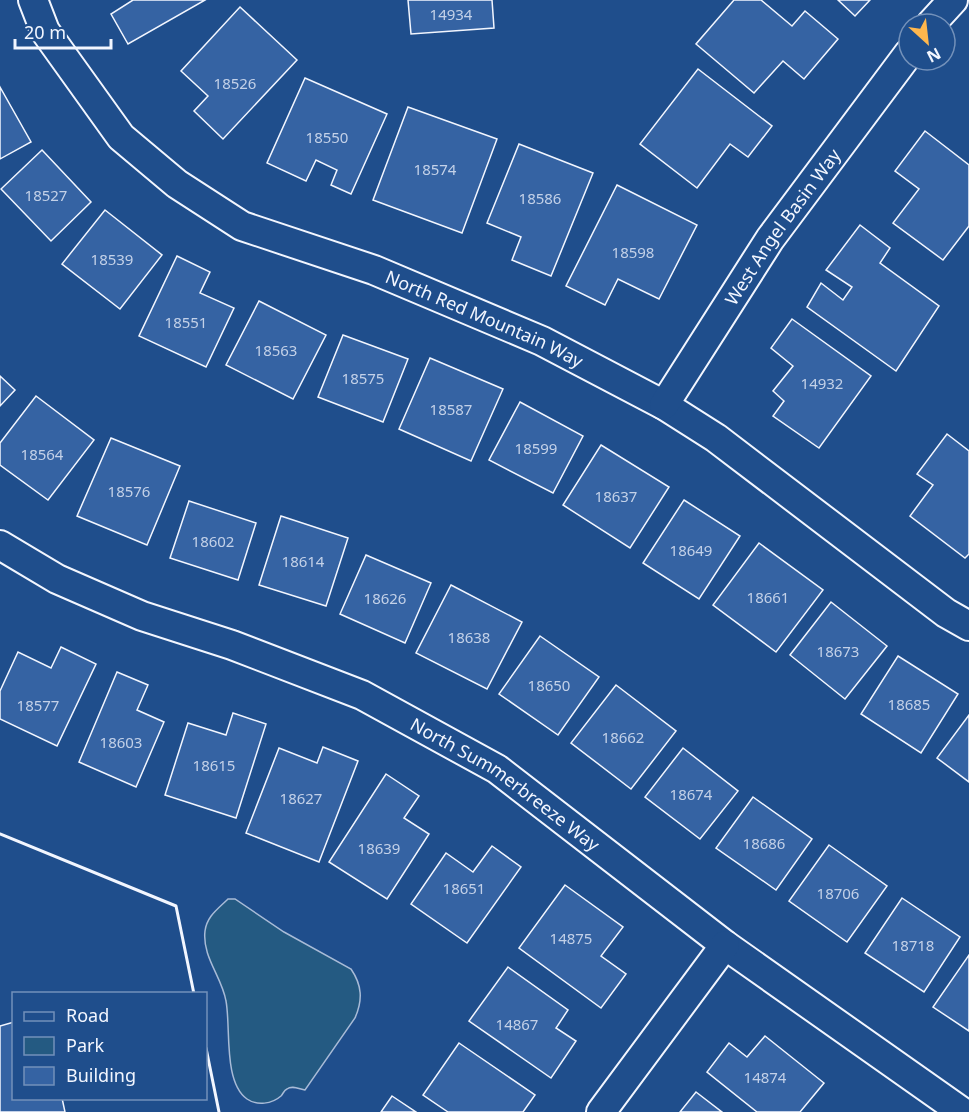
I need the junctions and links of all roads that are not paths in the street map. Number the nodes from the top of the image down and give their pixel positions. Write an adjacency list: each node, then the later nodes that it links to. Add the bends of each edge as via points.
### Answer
1 (33, 0): 5 (street, North Red Mountain Way, via 45,31 121,137 177,184 243,226 374,270 542,341)
2 (953, 0): 3 (street)
3 (942, 12)
4 (897, 69): 5 (street, West Angel Basin Way, via 770,239)
5 (664, 405): 7 (street, North Red Mountain Way, via 716,438 946,613)
6 (0, 545): 8 (street, North Summerbreeze Way, via 57,579 142,616 232,645 362,695 497,770)
7 (969, 626)
8 (725, 945): 9 (street); 10 (street, North Summerbreeze Way)
9 (601, 1112)
10 (962, 1112)

